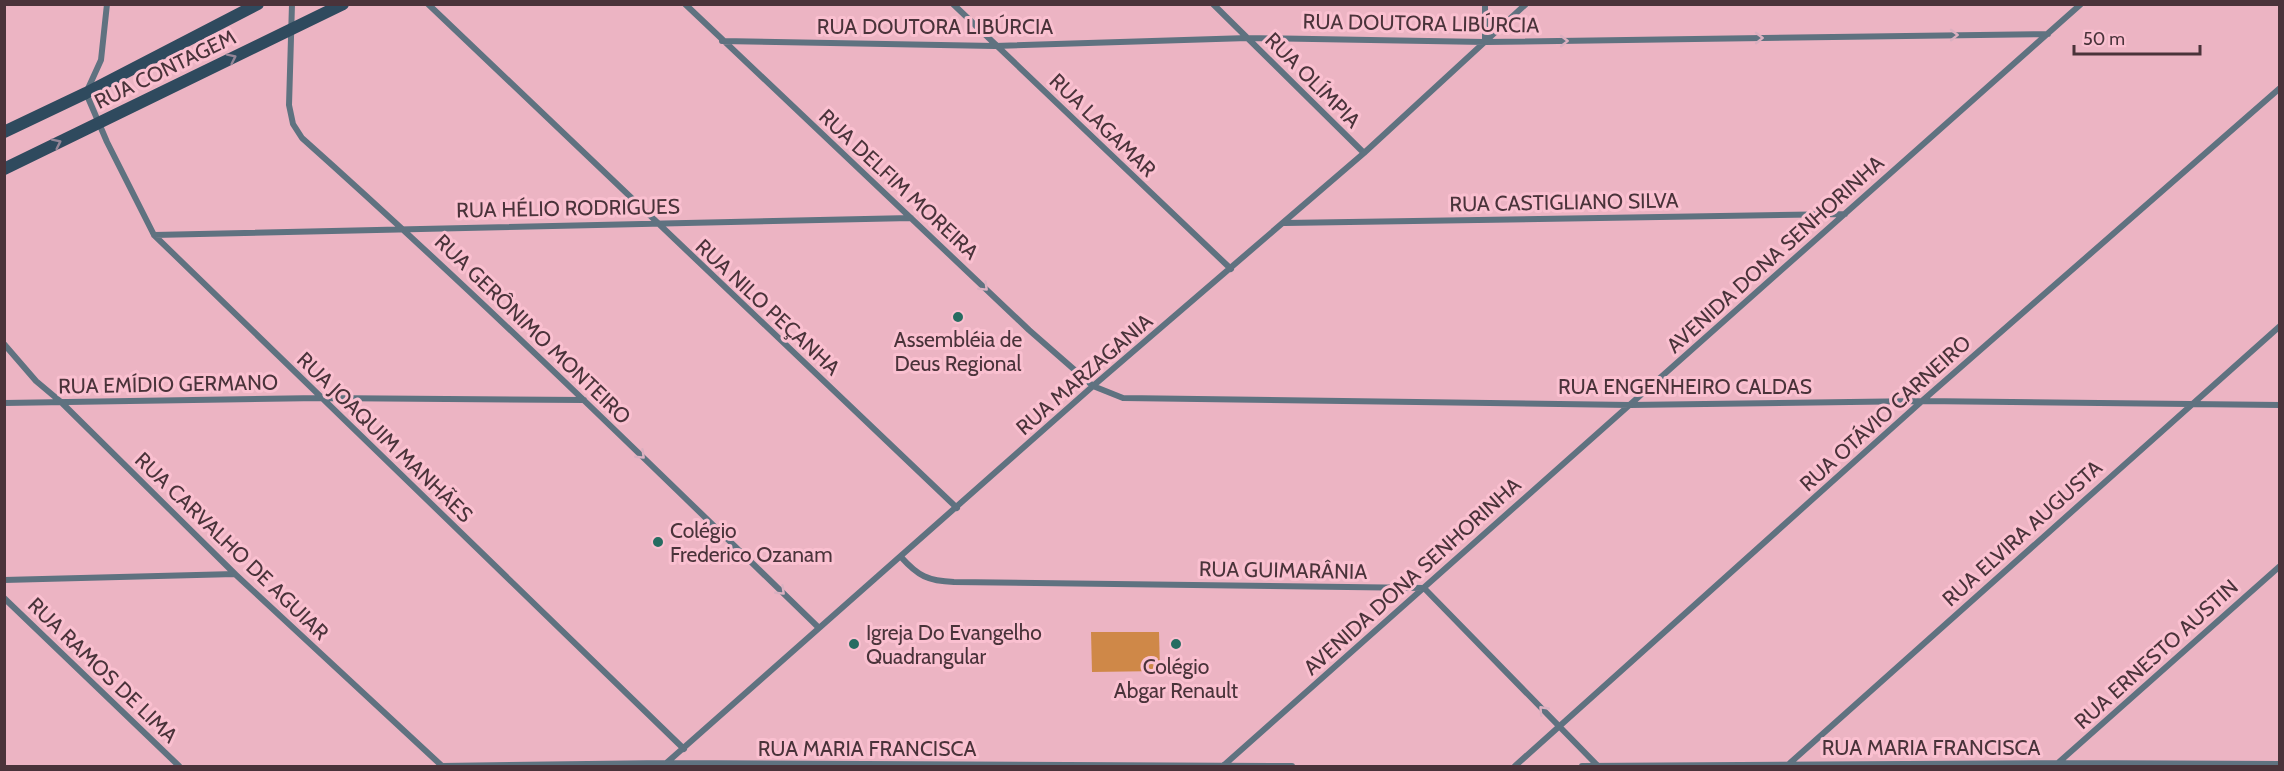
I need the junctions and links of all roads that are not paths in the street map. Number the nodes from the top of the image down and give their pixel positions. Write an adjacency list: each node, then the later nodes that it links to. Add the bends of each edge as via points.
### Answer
1 (106, 4): 19 (street, via 101,60)
2 (258, 4): 19 (street, RUA CONTAGEM)
3 (292, 4): 12 (street, RUA GERÔNIMO MONTEIRO)
4 (428, 4): 26 (street, RUA NILO PEÇANHA)
5 (685, 4): 15 (street, RUA DELFIM MOREIRA)
6 (952, 4): 17 (street, RUA LAGAMAR)
7 (1213, 4): 14 (street, RUA OLÍMPIA)
8 (1485, 4): 16 (street)
9 (1526, 4): 16 (street, RUA MARZAGANIA)
10 (2081, 4): 13 (street, AVENIDA DONA SENHORINHA)
11 (340, 5): 12 (street, RUA CONTAGEM)
12 (292, 28): 20 (street, RUA CONTAGEM, one-way to 12); 28 (street, RUA GERÔNIMO MONTEIRO, via 289,105 293,124 302,138)
13 (2048, 34): 16 (street, RUA DOUTORA LIBÚRCIA, one-way to 13); 24 (street, AVENIDA DONA SENHORINHA)
14 (1248, 38): 16 (street, RUA DOUTORA LIBÚRCIA); 17 (street, RUA DOUTORA LIBÚRCIA); 22 (street, RUA OLÍMPIA)
15 (722, 41): 17 (street, RUA DOUTORA LIBÚRCIA); 25 (street, RUA DELFIM MOREIRA)
16 (1485, 42): 22 (street, RUA MARZAGANIA)
17 (995, 46): 30 (street, RUA LAGAMAR)
18 (2280, 88): 36 (street, RUA OTÁVIO CARNEIRO)
19 (86, 93): 20 (street, RUA JOAQUIM MANHÃES); 21 (street, RUA CONTAGEM)
20 (100, 122): 23 (street, RUA CONTAGEM, one-way to 20); 29 (street, RUA JOAQUIM MANHÃES)
21 (4, 132)
22 (1364, 153): 27 (street, RUA MARZAGANIA)
23 (4, 170)
24 (1845, 214): 27 (street, RUA CASTIGLIANO SILVA); 40 (street, AVENIDA DONA SENHORINHA)
25 (912, 218): 26 (street, RUA HÉLIO RODRIGUES); 33 (street, RUA DELFIM MOREIRA, one-way to 33)
26 (656, 223): 28 (street, RUA HÉLIO RODRIGUES); 42 (street, RUA NILO PEÇANHA)
27 (1284, 223): 30 (street, RUA MARZAGANIA)
28 (402, 228): 29 (street, RUA HÉLIO RODRIGUES); 35 (street, RUA GERÔNIMO MONTEIRO)
29 (154, 235): 34 (street, RUA JOAQUIM MANHÃES)
30 (1231, 269): 33 (street, RUA MARZAGANIA)
31 (2280, 326): 39 (street, RUA ELVIRA AUGUSTA)
32 (4, 344): 37 (street, RUA CARVALHO DE AGUIAR, via 36,381)
33 (1093, 386): 40 (street, RUA ENGENHEIRO CALDAS, via 1123,398); 42 (street, RUA MARZAGANIA)
34 (320, 398): 35 (street, RUA EMÍDIO GERMANO); 37 (street, RUA EMÍDIO GERMANO); 51 (street, RUA JOAQUIM MANHÃES)
35 (584, 400): 49 (street, RUA GERÔNIMO MONTEIRO, one-way to 49)
36 (1922, 401): 39 (street, RUA ENGENHEIRO CALDAS); 40 (street, RUA ENGENHEIRO CALDAS); 50 (street, RUA OTÁVIO CARNEIRO)
37 (61, 402): 38 (street, RUA EMÍDIO GERMANO); 45 (street, RUA CARVALHO DE AGUIAR)
38 (4, 403)
39 (2190, 404): 41 (street, RUA ENGENHEIRO CALDAS); 54 (street, RUA ELVIRA AUGUSTA)
40 (1630, 405): 47 (street, AVENIDA DONA SENHORINHA)
41 (2280, 405)
42 (957, 508): 43 (street, RUA MARZAGANIA)
43 (901, 557): 47 (street, RUA GUIMARÂNIA, via 926,578 954,582); 49 (street, RUA MARZAGANIA)
44 (2280, 566): 55 (street, RUA ERNESTO AUSTIN)
45 (234, 574): 46 (street); 57 (street, RUA CARVALHO DE AGUIAR)
46 (4, 580)
47 (1424, 588): 50 (street, one-way to 47); 58 (street, AVENIDA DONA SENHORINHA)
48 (4, 598): 56 (street, RUA RAMOS DE LIMA)
49 (818, 627): 51 (street, RUA MARZAGANIA)
50 (1559, 726): 60 (street, RUA OTÁVIO CARNEIRO); 62 (street)
51 (684, 749): 53 (street, RUA MARZAGANIA)
52 (2280, 764): 55 (street, RUA MARIA FRANCISCA)
53 (665, 765): 57 (street, RUA MARIA FRANCISCA); 58 (street, RUA MARIA FRANCISCA)
54 (1788, 765): 55 (street, RUA MARIA FRANCISCA); 62 (street, RUA MARIA FRANCISCA)
55 (2056, 765)
56 (179, 766)
57 (442, 766)
58 (1223, 766): 59 (street, RUA MARIA FRANCISCA)
59 (1292, 766)
60 (1515, 766)
61 (1582, 766): 62 (street, RUA MARIA FRANCISCA)
62 (1599, 766)

